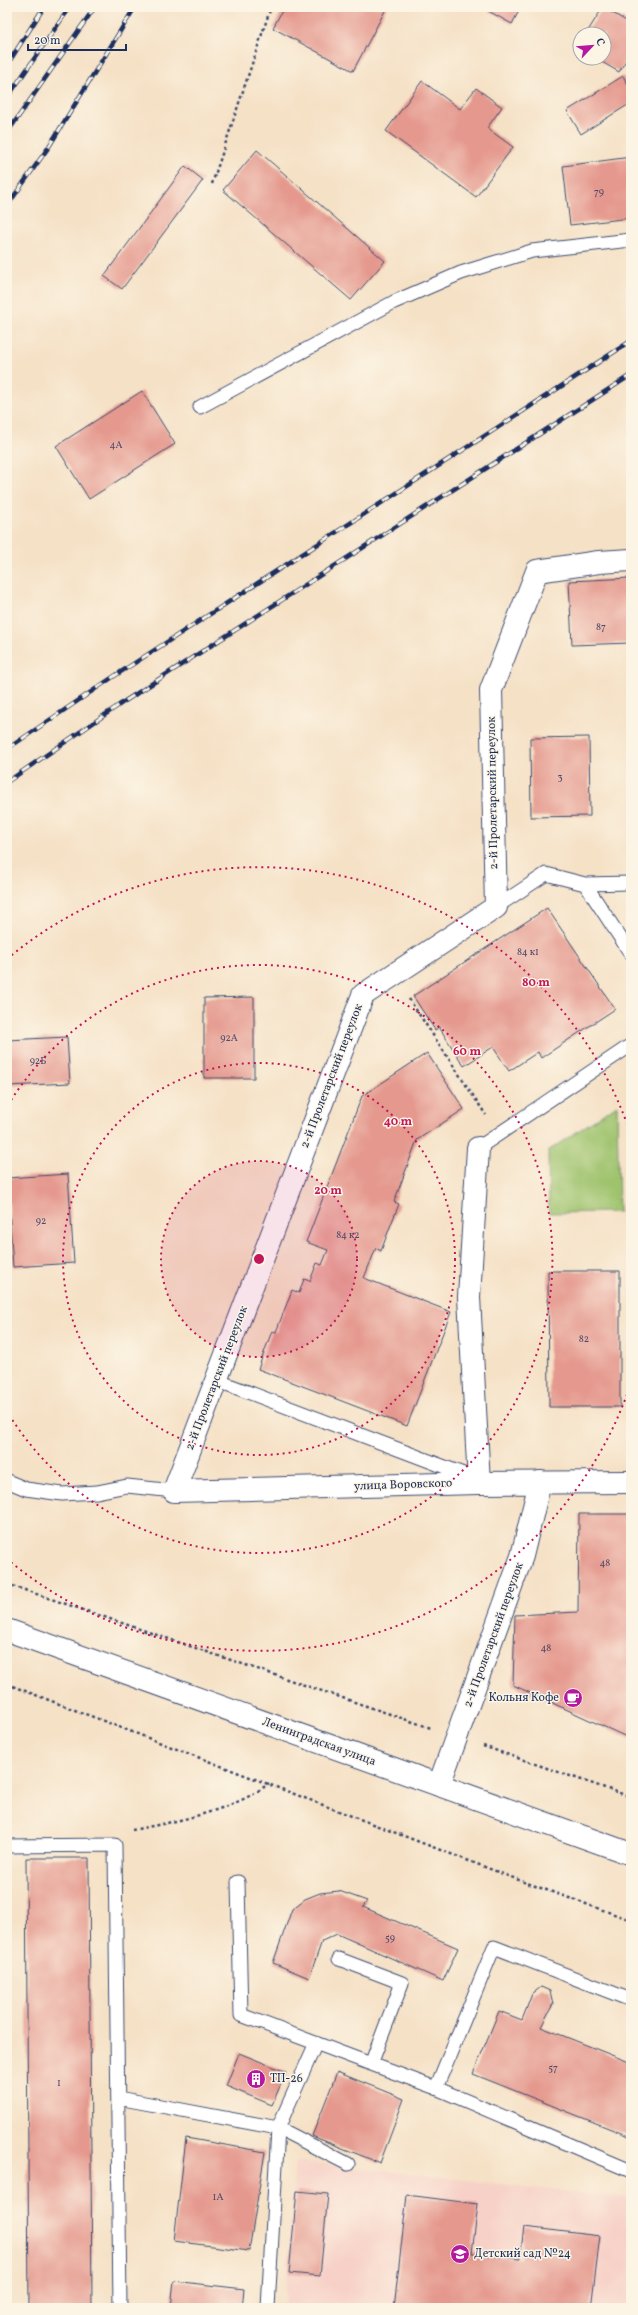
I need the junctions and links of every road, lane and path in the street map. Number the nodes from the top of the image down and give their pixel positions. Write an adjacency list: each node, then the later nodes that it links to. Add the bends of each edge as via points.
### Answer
1 (272, 7): 2 (path)
2 (212, 184)
3 (631, 240): 4 (lane, via 532,250 461,273 394,302)
4 (200, 407)
5 (631, 560): 8 (street, 2-й Пролетарский переулок, via 537,571 491,690)
6 (631, 883): 7 (lane)
7 (585, 884): 8 (lane, via 546,874); 9 (lane)
8 (496, 907): 10 (street, 2-й Пролетарский переулок)
9 (631, 954)
10 (393, 975): 12 (path); 14 (street, 2-й Пролетарский переулок, via 363,995)
11 (631, 1045): 12 (lane)
12 (499, 1134): 13 (lane)
13 (478, 1148): 16 (street, via 469,1296)
14 (216, 1380): 16 (lane); 19 (street, 2-й Пролетарский переулок)
15 (7, 1481): 19 (lane, via 26,1489 62,1494 97,1492 127,1486)
16 (479, 1482): 17 (street, улица Воровского); 19 (street, улица Воровского)
17 (540, 1482): 18 (street, улица Воровского); 23 (street, 2-й Пролетарский переулок, via 522,1556)
18 (631, 1482)
19 (174, 1491)
20 (7, 1584): 23 (path)
21 (7, 1630): 25 (street, Ленинградская улица)
22 (7, 1684): 24 (path)
23 (456, 1736): 25 (street, 2-й Пролетарский переулок); 26 (path)
24 (269, 1783): 27 (path, via 248,1798 175,1822); 31 (path, via 524,1882)
25 (438, 1785): 29 (street, Ленинградская улица)
26 (631, 1797)
27 (128, 1831)
28 (7, 1846): 37 (lane, via 115,1845)
29 (631, 1854)
30 (238, 1882): 34 (lane, via 241,2015)
31 (631, 1920)
32 (339, 1959): 35 (lane, via 402,1983)
33 (631, 2000): 36 (lane, via 494,1947)
34 (316, 2043): 35 (lane); 38 (lane)
35 (371, 2064): 36 (lane)
36 (436, 2088): 40 (lane)
37 (118, 2098): 38 (lane); 41 (lane)
38 (278, 2128): 39 (lane); 42 (lane)
39 (348, 2164)
40 (631, 2171)
41 (120, 2308)
42 (268, 2308)

